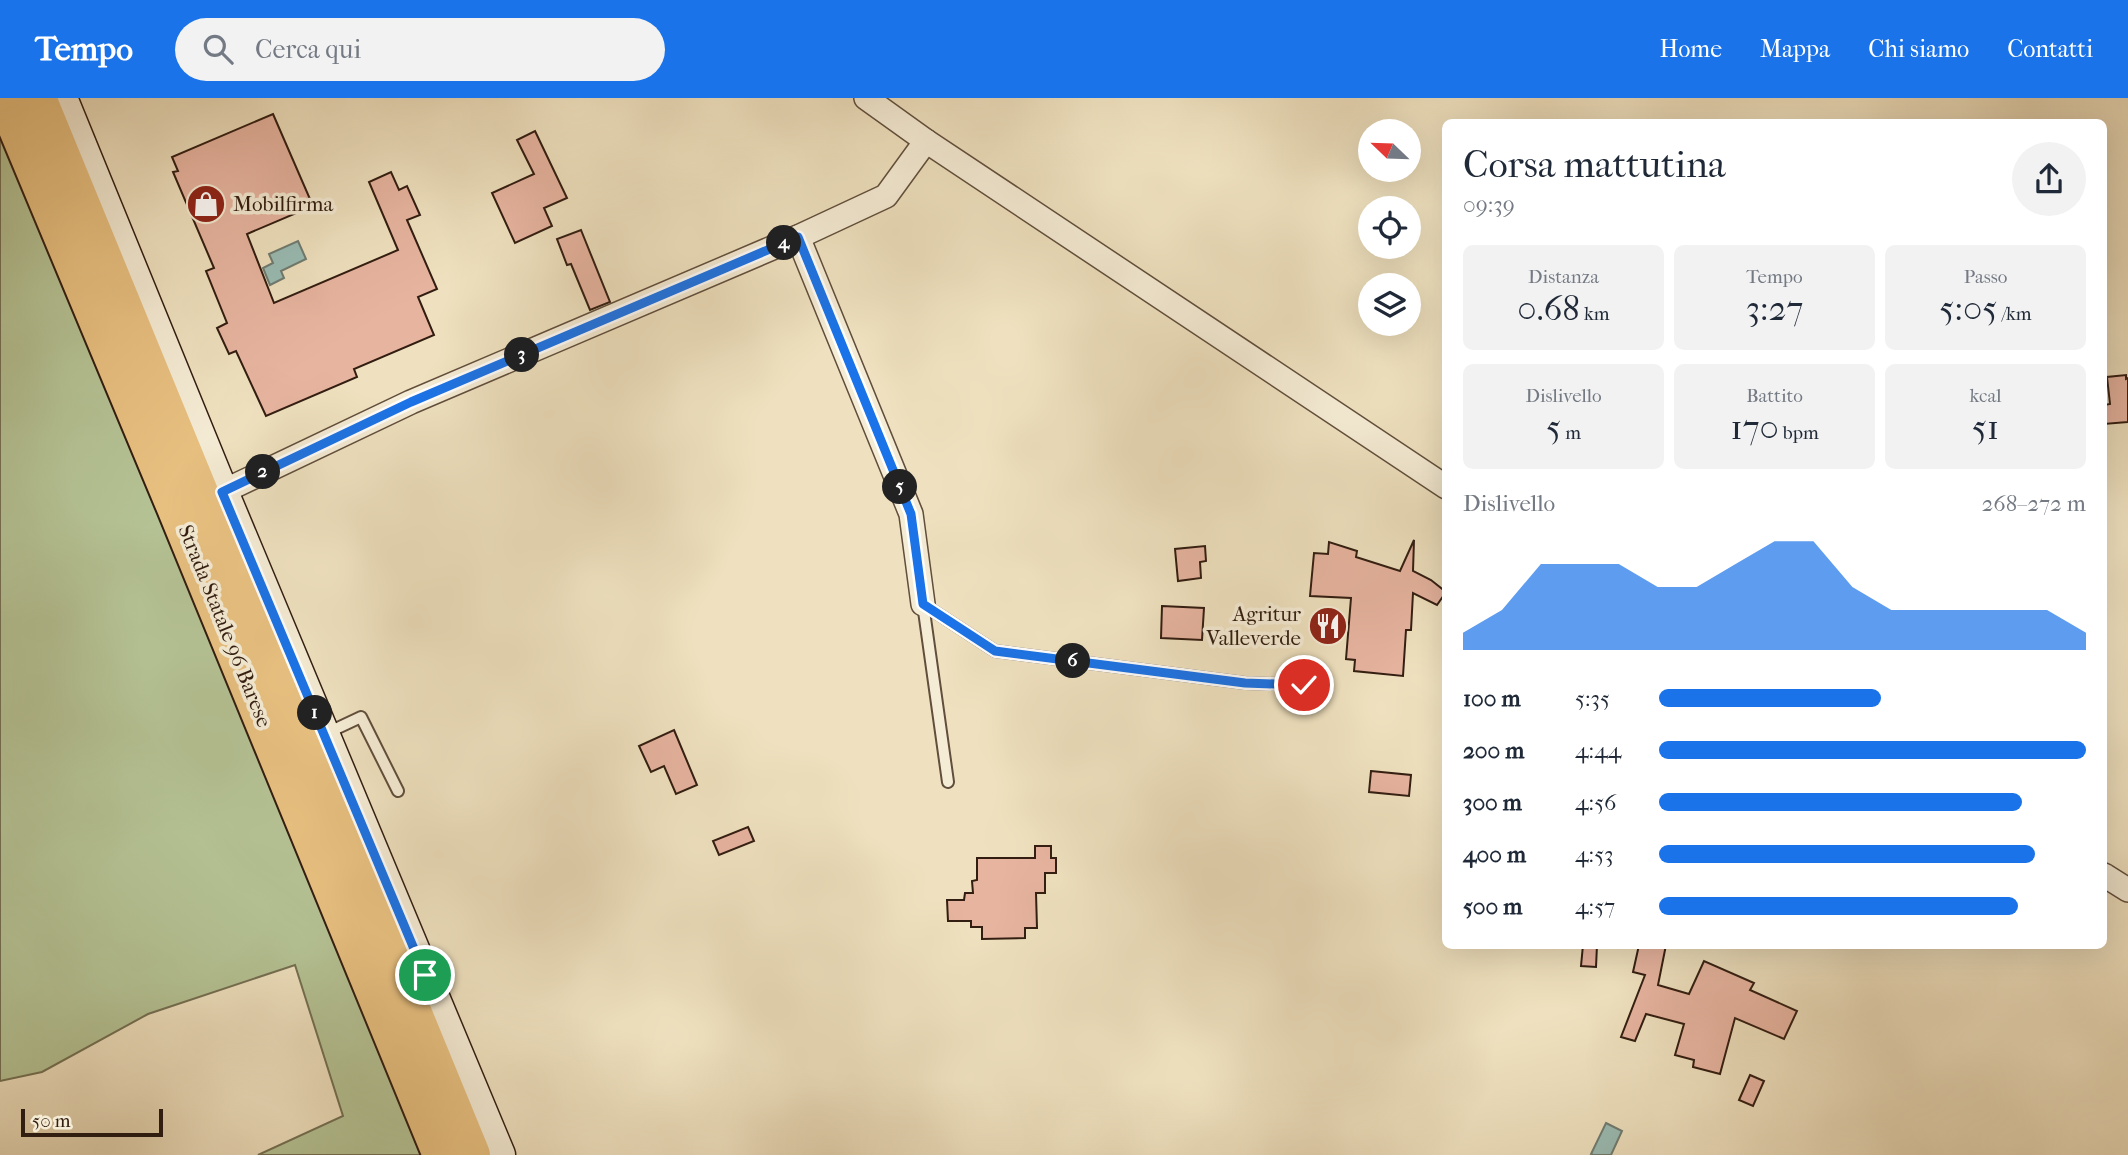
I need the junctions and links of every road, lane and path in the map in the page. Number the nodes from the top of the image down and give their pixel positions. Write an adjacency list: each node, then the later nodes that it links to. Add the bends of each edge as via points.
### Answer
1 (5, 98): 16 (highway, Strada Statale 96 Barese)
2 (37, 98): 17 (highway, Strada Statale 96 Barese)
3 (61, 98): 8 (street)
4 (866, 98): 5 (street)
5 (926, 141): 6 (street, via 886,197); 7 (street)
6 (798, 237): 8 (street, via 411,402); 9 (street, via 911,514)
7 (1442, 484)
8 (222, 492): 11 (street)
9 (923, 604): 10 (lane, via 995,651 1245,683); 12 (lane)
10 (1304, 685)
11 (324, 735): 13 (lane, via 361,717); 18 (street)
12 (947, 782)
13 (398, 792)
14 (2107, 877): 15 (street)
15 (2128, 890)
16 (442, 1155)
17 (471, 1155)
18 (499, 1155)

